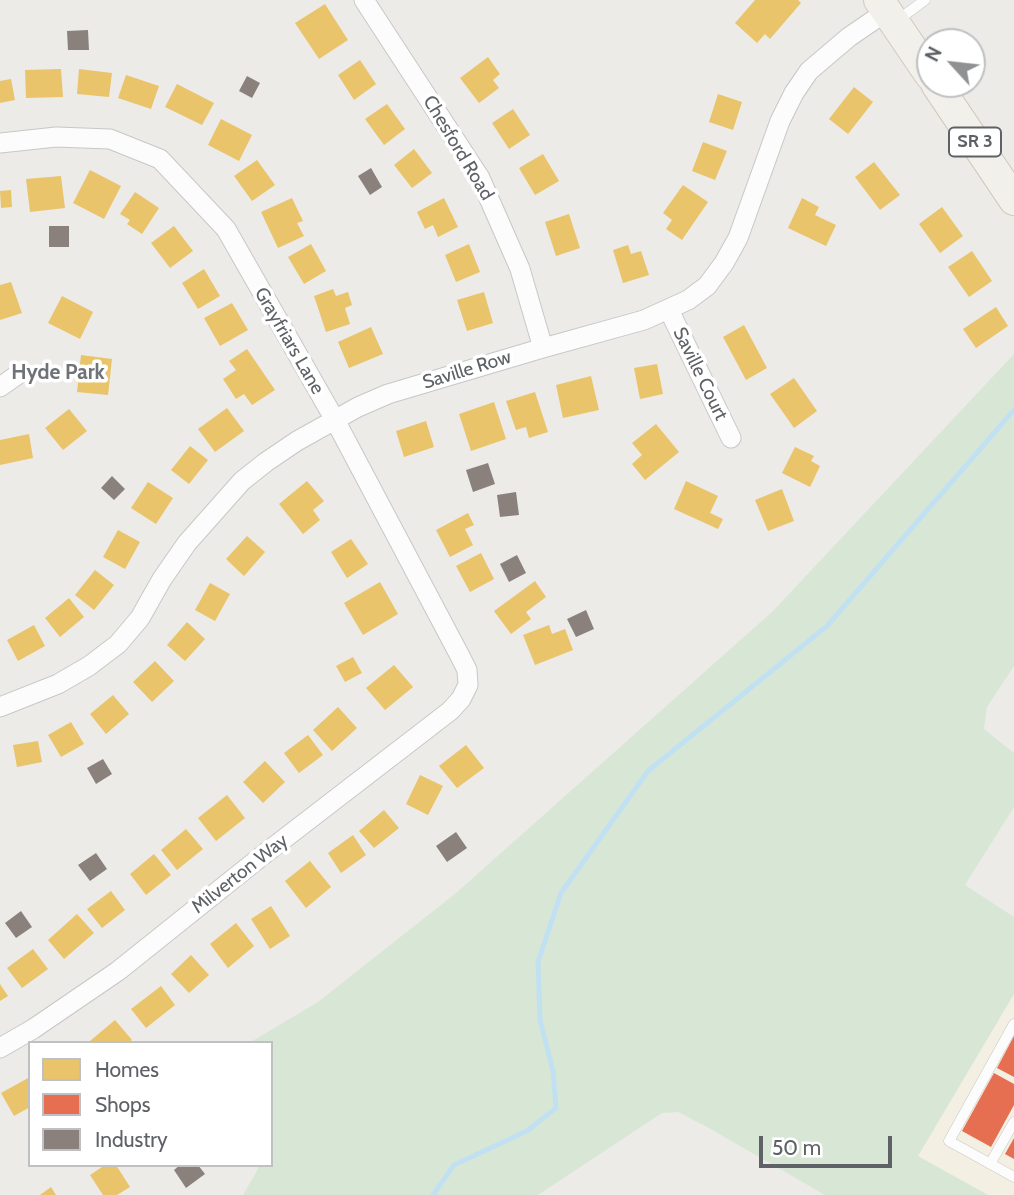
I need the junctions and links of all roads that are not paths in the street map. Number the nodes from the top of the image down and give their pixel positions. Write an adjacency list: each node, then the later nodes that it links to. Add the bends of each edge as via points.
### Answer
1 (364, 0): 9 (street, Chesford Road, via 480,178 520,270)
2 (925, 0): 3 (lane)
3 (887, 11): 4 (main road); 8 (street, Saville Row, via 809,71 780,121 743,228 724,263 706,286)
4 (916, 54)
5 (945, 98): 7 (main road, SR 3)
6 (0, 143): 12 (street, Grayfriars Lane, via 56,136 110,139 160,159 226,229)
7 (1014, 200)
8 (669, 310): 9 (street, Saville Row); 13 (street, Saville Court)
9 (543, 348): 12 (street, Saville Row, via 388,394)
10 (20, 373): 11 (street)
11 (0, 387)
12 (335, 420): 14 (street, Grayfriars Lane, via 467,670); 15 (street, Saville Row, via 242,481 187,542 140,618 118,644 58,684)
13 (731, 438)
14 (468, 685): 17 (street, Milverton Way, via 450,711 118,971)
15 (0, 707)
16 (1014, 1024): 19 (lane, via 949,1141)
17 (0, 1048)
18 (1014, 1122): 19 (lane)
19 (990, 1164): 20 (lane)
20 (1014, 1177)

